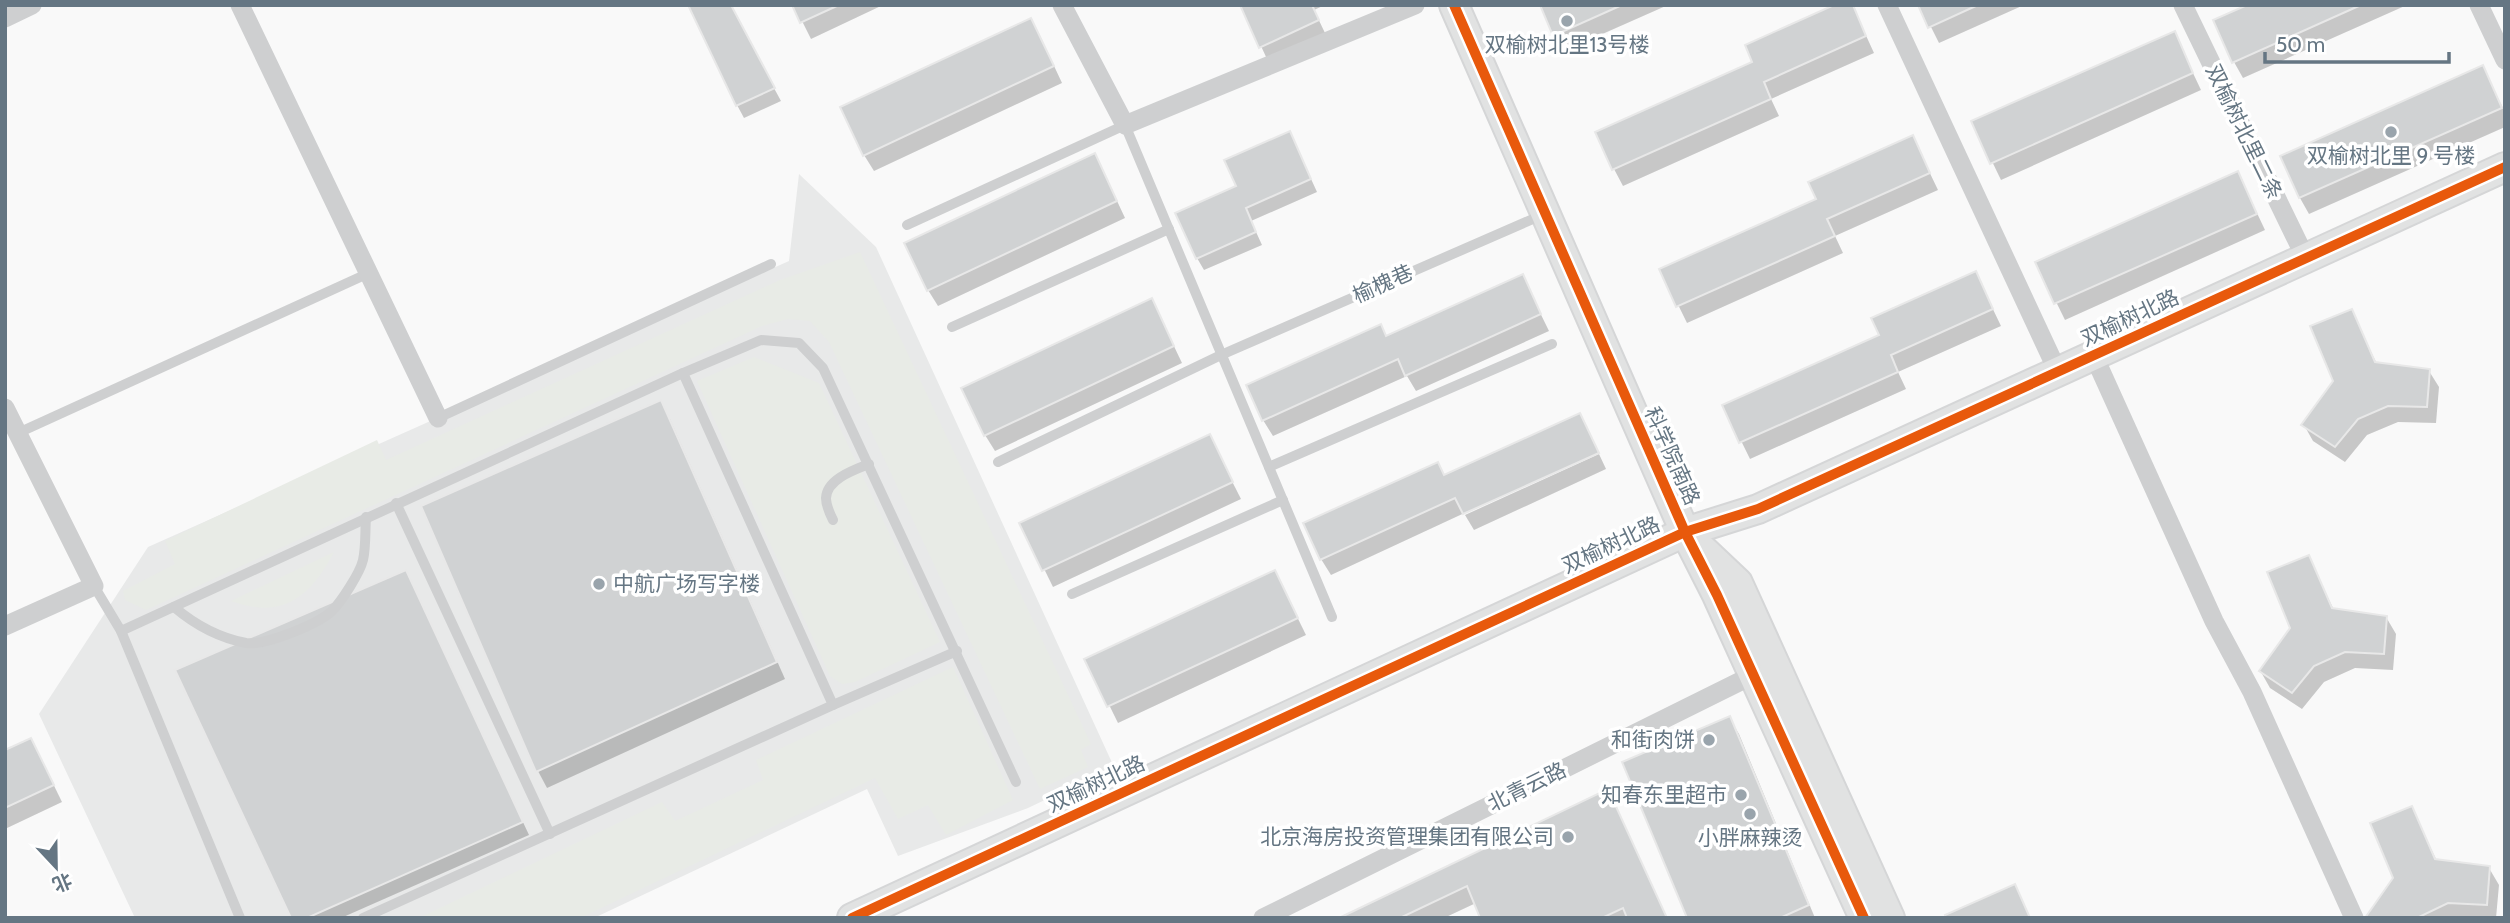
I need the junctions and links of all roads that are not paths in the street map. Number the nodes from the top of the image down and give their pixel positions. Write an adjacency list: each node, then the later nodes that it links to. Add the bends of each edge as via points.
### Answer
1 (32, 5): 9 (street)
2 (240, 5): 18 (street)
3 (1062, 5): 11 (street)
4 (1415, 5): 11 (street)
5 (1454, 5): 13 (street, 科学院南路)
6 (1887, 5): 23 (street)
7 (2183, 5): 16 (street, 双榆树北里二条)
8 (2479, 5): 10 (street)
9 (5, 18)
10 (2505, 60)
11 (1125, 125): 14 (lane); 15 (lane)
12 (2505, 167): 16 (street, 双榆树北路)
13 (1545, 213): 21 (lane, 榆槐巷); 35 (street, 科学院南路)
14 (907, 225)
15 (1169, 229): 19 (lane); 21 (lane)
16 (2306, 259): 22 (street, 双榆树北路)
17 (771, 264): 26 (lane)
18 (369, 273): 26 (street); 27 (lane)
19 (952, 327)
20 (1552, 344): 30 (lane)
21 (1221, 355): 28 (lane, 榆槐巷); 30 (lane)
22 (2094, 356): 23 (street, 双榆树北路); 53 (street)
23 (2058, 372): 35 (street, 双榆树北路, via 1758,509)
24 (683, 373): 29 (lane, via 761,340 799,343 823,368); 32 (lane); 44 (lane)
25 (5, 408): 27 (street)
26 (438, 418)
27 (18, 433): 36 (street)
28 (998, 462)
29 (869, 464): 34 (lane, via 831,486 826,498); 42 (lane)
30 (1269, 467): 31 (lane)
31 (1283, 500): 37 (lane); 39 (lane)
32 (396, 503): 33 (lane); 46 (lane)
33 (366, 517): 38 (lane); 38 (lane, via 363,561 351,584 332,611 307,625 249,644 191,621)
34 (833, 520)
35 (1685, 532): 43 (street, 科学院南路); 49 (street, 双榆树北路); 52 (street, 科学院南路, via 1738,583)
36 (94, 586): 40 (street); 41 (lane)
37 (1072, 594)
38 (174, 607): 41 (lane)
39 (1332, 617)
40 (5, 626)
41 (121, 631): 47 (lane)
42 (957, 652): 44 (lane); 45 (lane)
43 (1753, 675): 50 (street, 北青云路); 51 (street, 科学院南路)
44 (833, 705): 46 (lane)
45 (1016, 782)
46 (550, 834): 48 (lane)
47 (240, 918)
48 (363, 918)
49 (852, 918)
50 (1263, 918)
51 (1864, 918)
52 (1890, 918)
53 (2354, 918)

